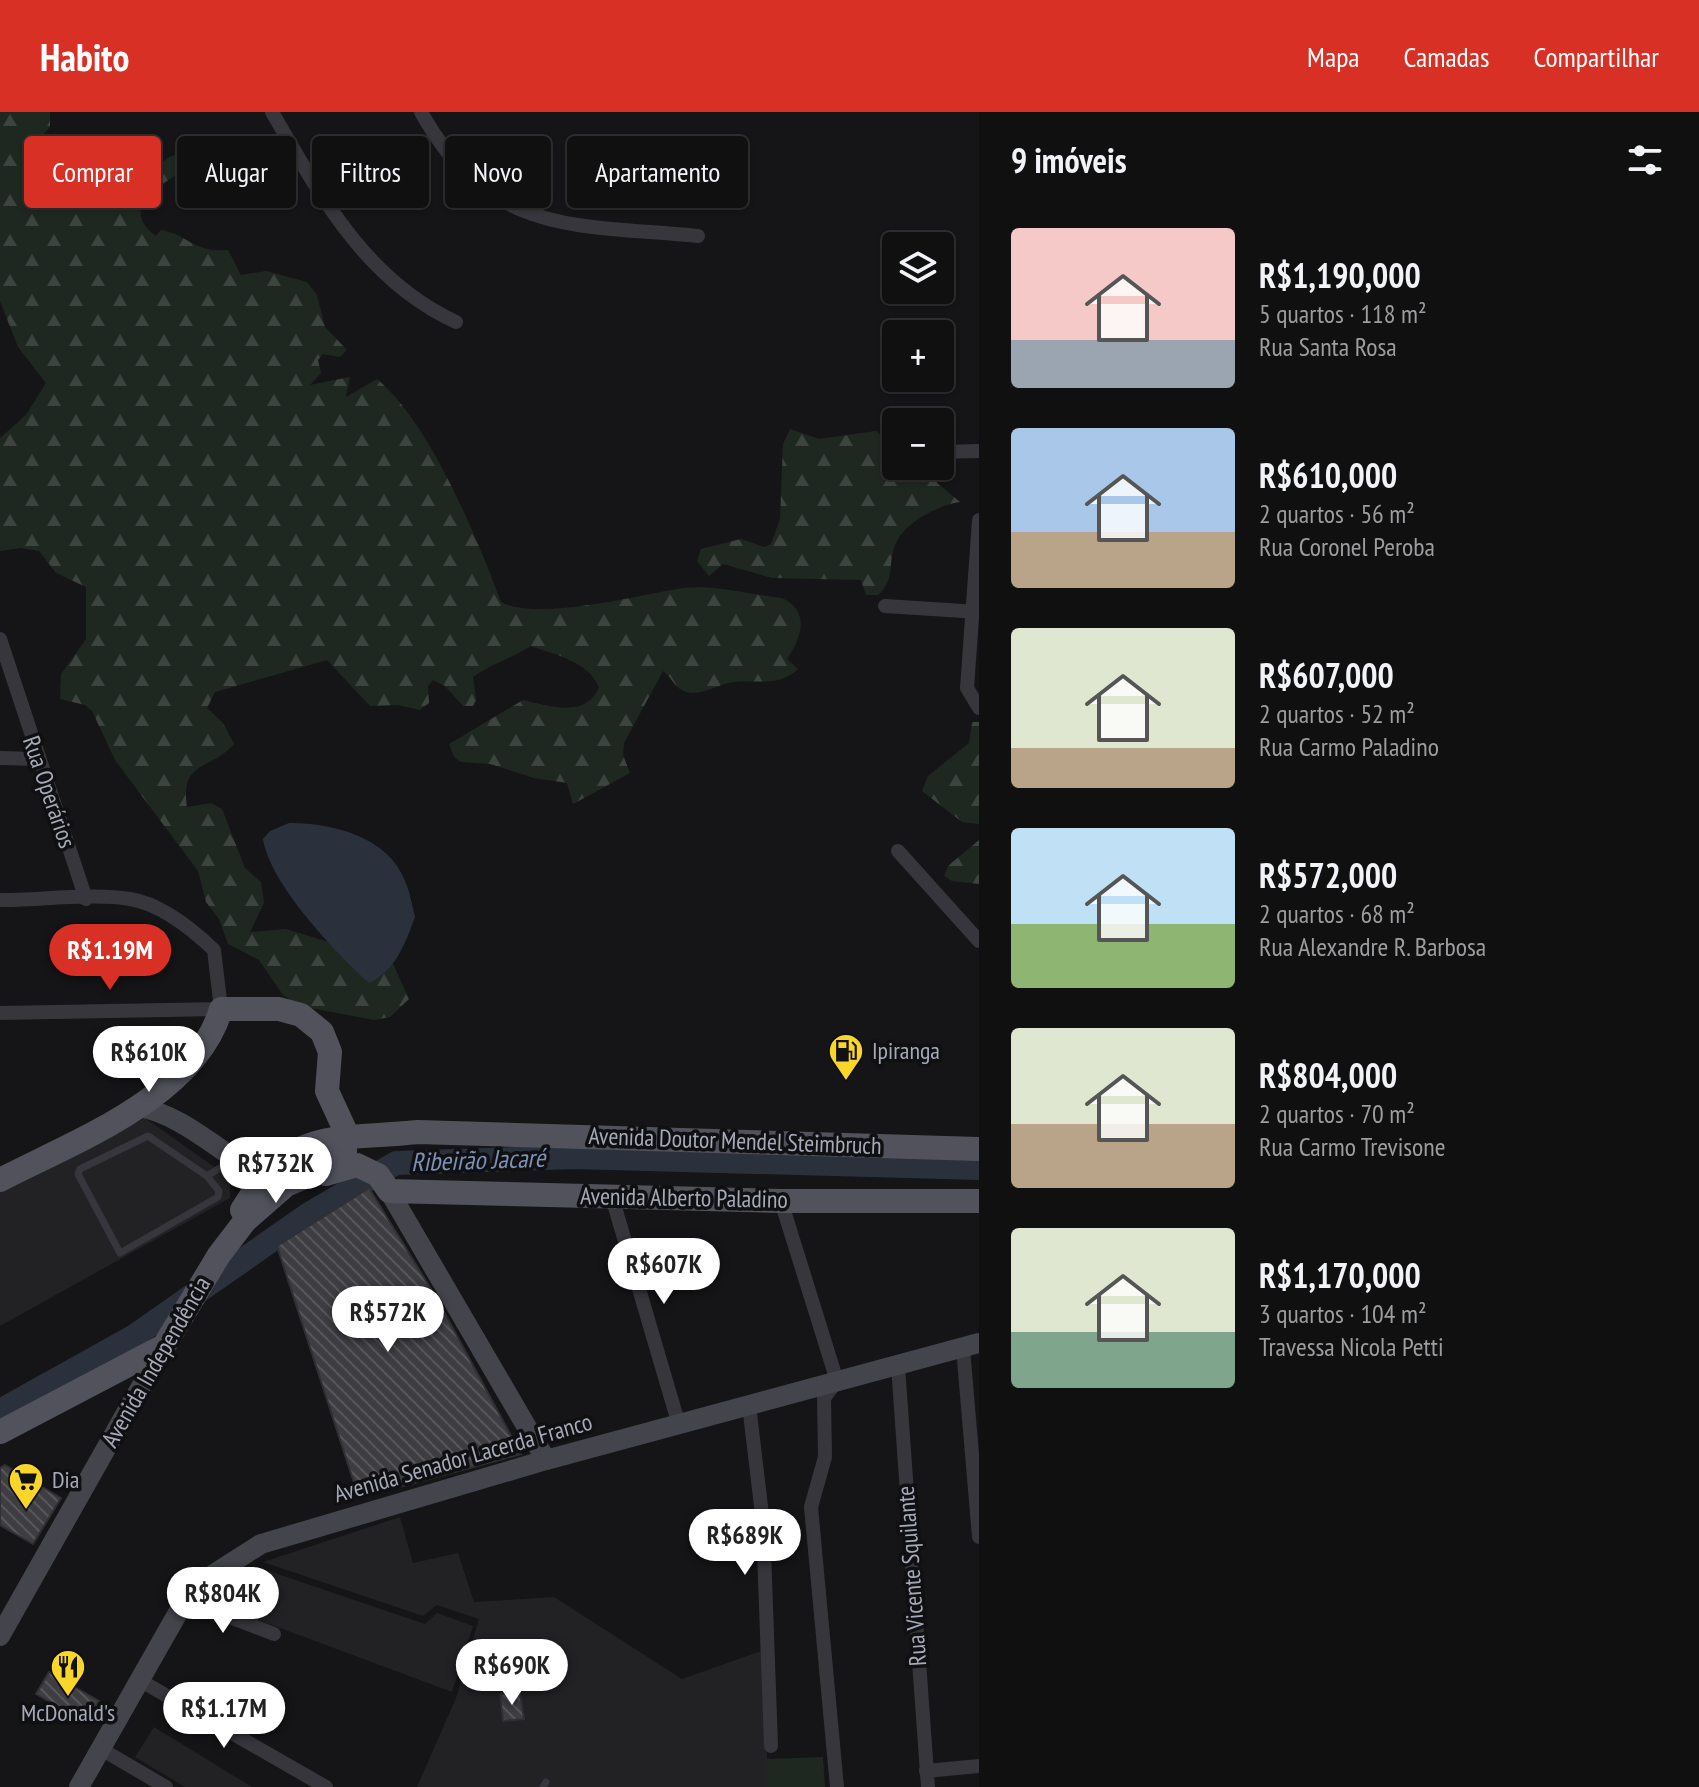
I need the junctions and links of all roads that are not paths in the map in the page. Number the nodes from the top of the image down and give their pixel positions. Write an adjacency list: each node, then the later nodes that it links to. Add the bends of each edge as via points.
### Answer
1 (272, 112): 4 (street, via 333,216 357,246 403,291)
2 (421, 112): 3 (street, via 461,168 484,189 531,215 566,226)
3 (698, 236)
4 (456, 322)
5 (979, 451): 6 (street)
6 (954, 452)
7 (979, 520): 9 (street)
8 (885, 606): 9 (street)
9 (976, 612): 11 (street, via 967,688)
10 (0, 639): 13 (street, Rua Operários)
11 (979, 708)
12 (0, 758): 13 (street)
13 (37, 759): 15 (street, Rua Operários)
14 (898, 851): 17 (street)
15 (86, 899): 16 (street); 18 (street, via 129,899 151,906 205,941 218,966)
16 (0, 900)
17 (979, 941)
18 (221, 1009): 19 (street); 20 (main road, via 205,1046); 23 (main road, via 279,1009 314,1023 330,1052 327,1091)
19 (0, 1013)
20 (175, 1077): 21 (main road); 22 (main road)
21 (139, 1107): 22 (main road); 27 (main road)
22 (170, 1117): 25 (main road)
23 (343, 1127): 24 (main road, Avenida Doutor Mendel Steimbruch); 28 (main road, Avenida Independência, via 280,1162)
24 (979, 1149)
25 (233, 1160): 26 (lane); 28 (main road)
26 (207, 1176): 26 (lane, via 148,1136 78,1174 120,1253 218,1197)
27 (0, 1180)
28 (284, 1183): 29 (main road, Avenida Independência, via 348,1165 365,1167); 33 (main road, Avenida Independência); 33 (main road, Avenida Independência, via 228,1233)
29 (388, 1188): 30 (main road, Avenida Alberto Paladino); 41 (main road)
30 (612, 1197): 31 (main road, Avenida Alberto Paladino); 39 (street)
31 (781, 1201): 32 (main road, Avenida Alberto Paladino); 37 (street)
32 (979, 1201)
33 (219, 1255): 35 (main road, Avenida Independência)
34 (971, 1345): 36 (main road, Avenida Senador Lacerda Franco); 42 (street)
35 (164, 1346): 40 (main road); 45 (main road, Avenida Independência)
36 (898, 1366): 37 (main road, Avenida Senador Lacerda Franco); 50 (street, Rua Vicente Squilante)
37 (837, 1381): 38 (main road, Avenida Senador Lacerda Franco); 54 (street, via 824,1398 825,1457 811,1507)
38 (749, 1405): 39 (main road, Avenida Senador Lacerda Franco); 47 (street, via 763,1523)
39 (679, 1425): 41 (main road, Avenida Senador Lacerda Franco)
40 (0, 1432)
41 (546, 1460): 43 (main road, Avenida Senador Lacerda Franco, via 261,1544 192,1588)
42 (979, 1537)
43 (185, 1600): 44 (street); 46 (main road, Avenida Senador Lacerda Franco)
44 (274, 1634)
45 (0, 1636)
46 (141, 1681): 48 (main road, Avenida Senador Lacerda Franco); 53 (street)
47 (771, 1746)
48 (101, 1749): 51 (main road, Avenida Senador Lacerda Franco); 52 (street)
49 (979, 1766): 50 (street)
50 (926, 1771): 55 (street, Rua Vicente Squilante)
51 (79, 1787)
52 (166, 1787)
53 (326, 1787)
54 (837, 1787)
55 (928, 1787)

